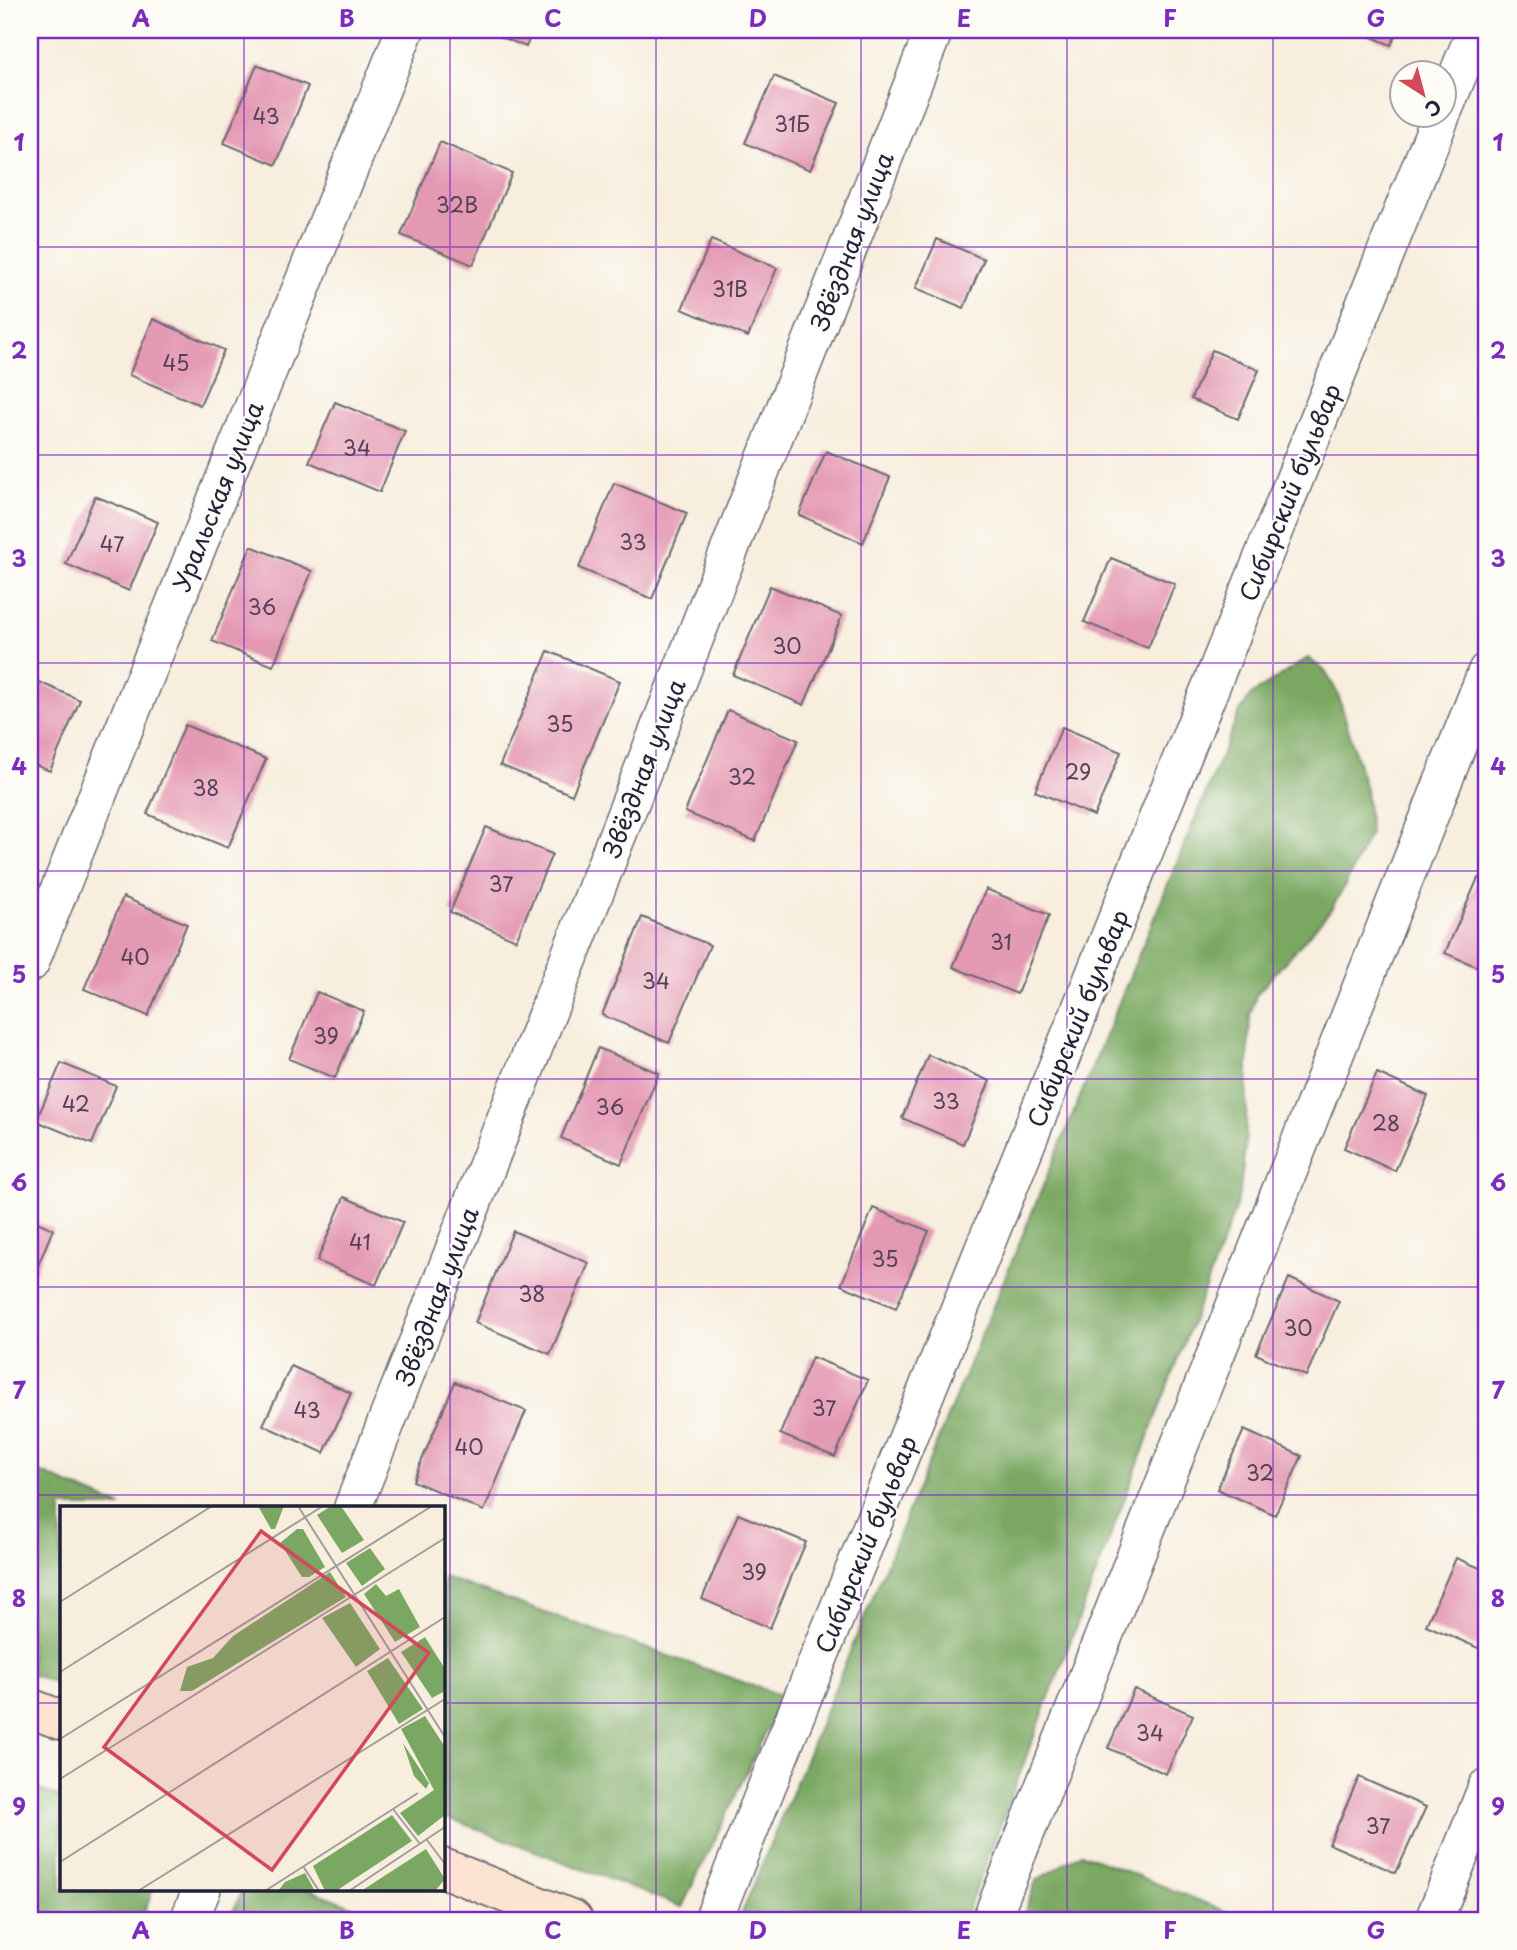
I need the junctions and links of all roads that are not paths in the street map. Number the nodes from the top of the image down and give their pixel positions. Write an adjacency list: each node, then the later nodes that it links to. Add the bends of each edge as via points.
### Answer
1 (405, 30): 7 (street, Уральская улица)
2 (933, 30): 8 (street, Звёздная улица)
3 (1476, 30): 4 (street)
4 (1458, 74)
5 (1435, 130): 16 (street, Сибирский бульвар)
6 (1487, 671): 17 (street)
7 (30, 963)
8 (353, 1506)
9 (30, 1708): 10 (street)
10 (60, 1720)
11 (1487, 1787): 18 (street)
12 (444, 1868): 15 (street)
13 (202, 1890): 14 (street)
14 (189, 1920)
15 (573, 1920)
16 (713, 1920)
17 (992, 1920)
18 (1434, 1920)

